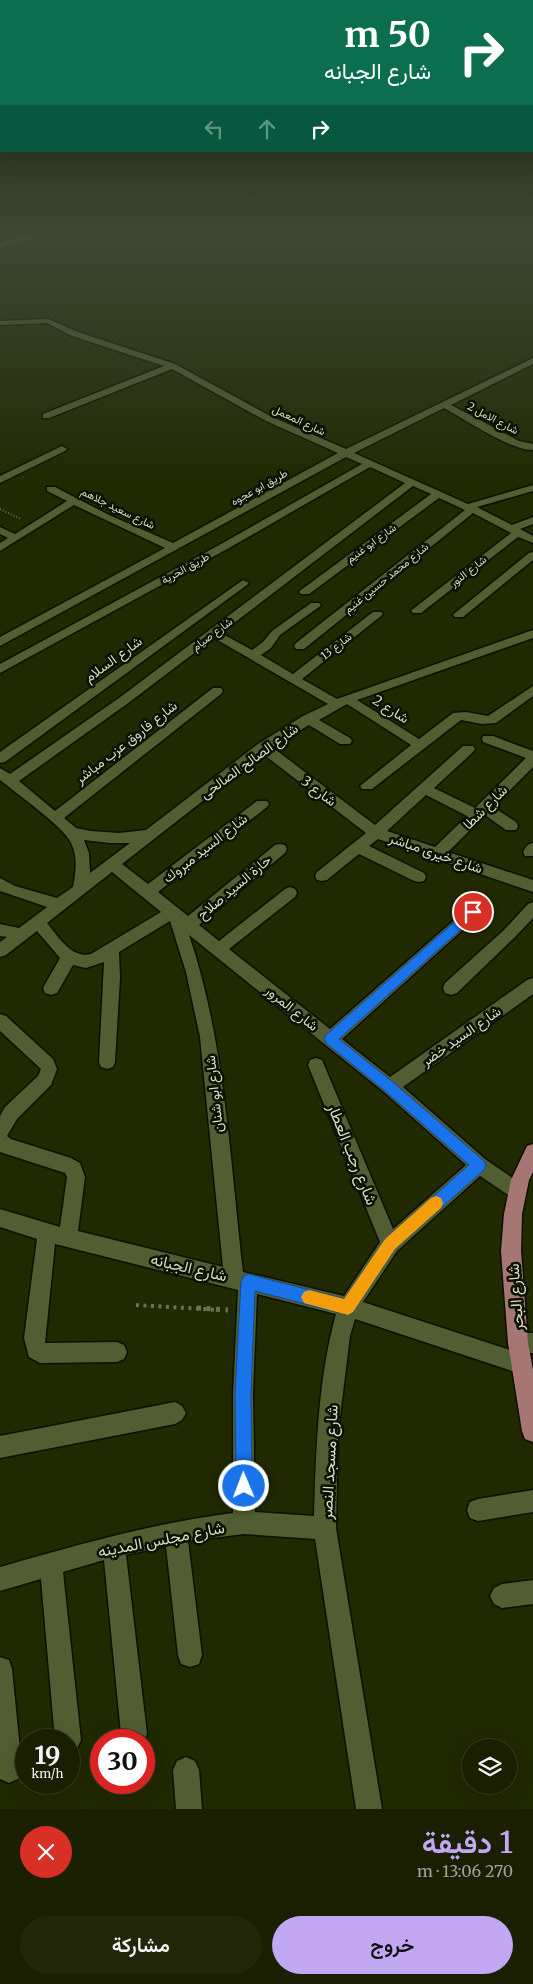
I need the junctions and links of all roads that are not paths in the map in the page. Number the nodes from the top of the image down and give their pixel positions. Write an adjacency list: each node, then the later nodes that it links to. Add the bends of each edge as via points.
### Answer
1 (0, 323): 3 (street, شارع المعمل, via 45,320 75,334)
2 (533, 361): 4 (street, طريق ابو عجوه)
3 (172, 366): 5 (street); 8 (street, شارع المعمل, via 262,415)
4 (444, 405): 6 (street, شارع الامل 2, via 525,447); 8 (street, طريق ابو عجوه)
5 (46, 416)
6 (533, 447)
7 (62, 449): 10 (street)
8 (346, 454): 9 (street, شارع المعمل); 23 (street, طريق ابو عجوه)
9 (369, 464): 11 (street, شارع المعمل); 36 (street, طريق الحرية)
10 (0, 480)
11 (412, 483): 14 (street, شارع المعمل); 31 (street, شارع صيام)
12 (533, 488): 16 (street)
13 (51, 489): 15 (street, شارع سعيد جلاهم)
14 (438, 494): 16 (street, شارع المعمل); 26 (street, شارع ابو غنيم)
15 (74, 501): 20 (street); 23 (street, شارع سعيد جلاهم)
16 (469, 508): 19 (street, شارع المعمل); 34 (street, شارع محمد حسين غنيم)
17 (533, 520): 19 (street, شارع النور)
18 (0, 530): 20 (street)
19 (515, 530): 21 (street, شارع المعمل); 28 (street, شارع النور)
20 (15, 538): 22 (street)
21 (533, 540)
22 (0, 548)
23 (174, 548): 33 (street, طريق ابو عجوه)
24 (533, 556): 30 (street)
25 (243, 583): 48 (street, شارع السلام)
26 (305, 592)
27 (315, 605): 35 (street, via 276,633)
28 (417, 611)
29 (377, 614): 37 (street, شارع 13)
30 (459, 615)
31 (213, 633): 35 (street, شارع 2); 49 (street, شارع صيام, via 123,701)
32 (533, 634): 40 (street, شارع الصالح الصالحى)
33 (0, 642)
34 (300, 646)
35 (253, 656): 37 (street, شارع 2)
36 (0, 669)
37 (294, 679): 40 (street, شارع 2)
38 (217, 691): 54 (street, شارع فاروق عزب مباشر)
39 (530, 696): 44 (street, via 490,720 457,716)
40 (342, 702): 41 (street, شارع الصالح الصالحى); 44 (street, شارع 2)
41 (308, 718): 43 (street); 45 (street, شارع الصالح الصالحى)
42 (488, 739): 47 (street)
43 (344, 741)
44 (420, 745): 50 (street)
45 (263, 747): 57 (street, شارع 3); 58 (street, شارع الصالح الصالحى)
46 (468, 749): 51 (street)
47 (533, 758): 53 (street, شارع شطا)
48 (0, 759)
49 (5, 777): 54 (street)
50 (367, 786)
51 (424, 788): 53 (street); 57 (street)
52 (262, 804): 68 (street, شارع السيد مبروك)
53 (481, 812): 55 (street); 61 (street, شارع شطا)
54 (55, 818): 56 (street)
55 (511, 826)
56 (72, 832): 58 (street, via 110,839); 67 (street, via 83,854)
57 (376, 833): 59 (street, شارع خيرى مباشر); 61 (street, شارع خيرى مباشر)
58 (149, 835): 62 (street, شارع الصالح الصالحى)
59 (358, 848): 63 (street, شارع خيرى مباشر); 64 (street)
60 (280, 850): 75 (street, حارة السيد صلاح)
61 (437, 854): 66 (street, شارع خيرى مباشر)
62 (112, 864): 67 (street, شارع الصالح الصالحى); 68 (street, شارع المرور)
63 (322, 876)
64 (419, 877)
65 (0, 884): 70 (street)
66 (533, 886)
67 (79, 891): 70 (street, شارع الصالح الصالحى)
68 (148, 892): 73 (street, شارع المرور)
69 (290, 893): 79 (street)
70 (60, 905): 74 (street, شارع الصالح الصالحى)
71 (533, 908): 84 (street, via 510,934)
72 (473, 912): 86 (street)
73 (174, 913): 75 (street, شارع المرور); 78 (street); 99 (street, شارع ابو شنان, via 194,972 208,1037)
74 (38, 922): 77 (street, شارع الصالح الصالحى); 81 (street)
75 (188, 925): 79 (street, شارع المرور)
76 (0, 930): 77 (street)
77 (22, 934): 80 (street, شارع الصالح الصالحى)
78 (111, 949): 81 (street, via 88,962); 87 (street)
79 (219, 949): 86 (street, شارع المرور)
80 (0, 951)
81 (69, 957): 83 (street)
82 (533, 985): 89 (street, شارع السيد خضر)
83 (51, 988)
84 (451, 988)
85 (0, 1021): 90 (street, via 49,1069 46,1080 11,1113)
86 (330, 1039): 89 (street, شارع المرور)
87 (107, 1062)
88 (316, 1065): 98 (street, شارع رجب العطار)
89 (390, 1087): 93 (street, شارع المرور)
90 (0, 1132)
91 (0, 1141): 97 (street, via 5,1146 74,1169 76,1177)
92 (533, 1152): 94 (main road, شارع البحر)
93 (479, 1165): 94 (street, شارع المرور); 98 (street, شارع مسجد النصر)
94 (517, 1192): 101 (main road, شارع البحر, via 511,1251)
95 (0, 1218): 96 (street, شارع الجبانه)
96 (47, 1233): 97 (street, شارع الجبانه); 102 (street, via 34,1338 36,1350 40,1353)
97 (68, 1238): 99 (street, شارع الجبانه)
98 (390, 1244): 100 (street, شارع مسجد النصر)
99 (241, 1280): 100 (street, شارع الجبانه); 109 (street, شارع ابو شنان, via 247,1311 243,1393)
100 (348, 1307): 103 (street, شارع الجبانه); 110 (street, شارع مسجد النصر, via 340,1336 328,1433)
101 (526, 1343): 103 (main road, شارع البحر)
102 (117, 1352)
103 (521, 1364): 105 (main road, شارع البحر)
104 (175, 1413): 106 (street)
105 (533, 1431)
106 (0, 1447)
107 (533, 1501): 108 (street)
108 (478, 1510)
109 (244, 1523): 110 (street, شارع مجلس المدينه); 111 (street, شارع مجلس المدينه)
110 (325, 1528): 124 (street, شارع مسجد النصر)
111 (176, 1533): 112 (street, شارع مجلس المدينه); 117 (street)
112 (114, 1546): 113 (street, شارع مجلس المدينه); 120 (street)
113 (51, 1563): 114 (street, شارع مجلس المدينه); 119 (street)
114 (0, 1579)
115 (533, 1592): 116 (street)
116 (502, 1596)
117 (190, 1655)
118 (0, 1669): 121 (street)
119 (67, 1729)
120 (133, 1729)
121 (9, 1770)
122 (186, 1770): 123 (street)
123 (189, 1809)
124 (369, 1809)

